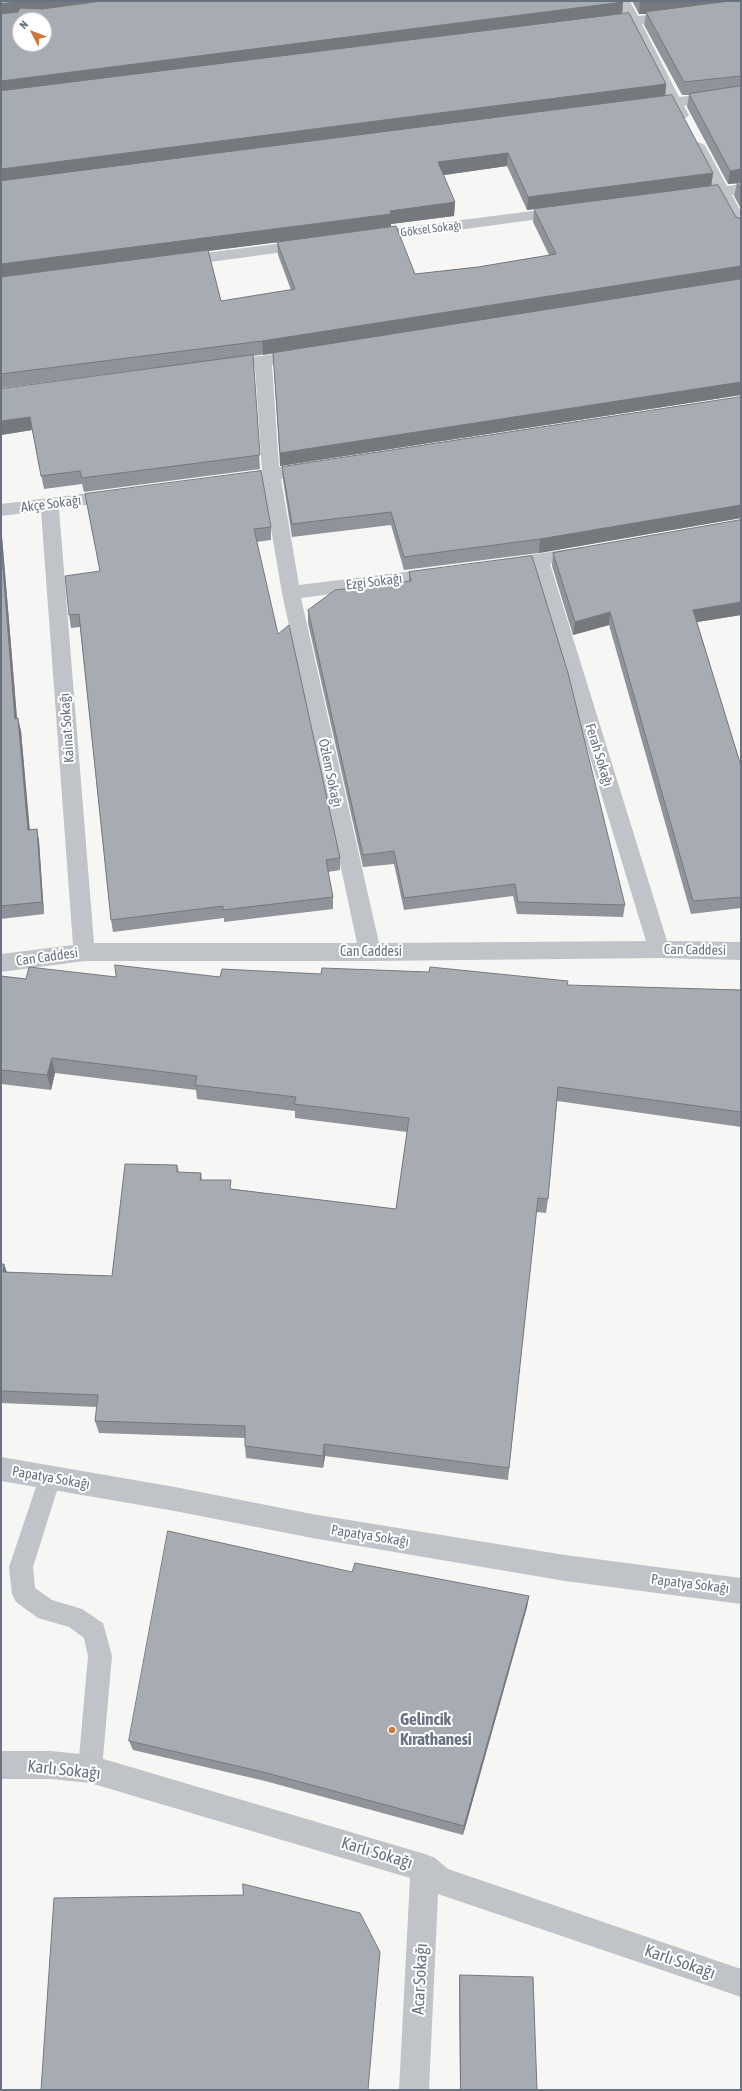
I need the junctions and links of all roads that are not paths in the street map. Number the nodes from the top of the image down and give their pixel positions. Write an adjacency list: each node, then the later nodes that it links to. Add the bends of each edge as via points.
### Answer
1 (623, 1): 3 (street)
2 (688, 14): 3 (street)
3 (634, 22): 4 (street); 6 (street)
4 (587, 27)
5 (741, 94): 6 (street)
6 (675, 103): 7 (street); 9 (street)
7 (635, 108)
8 (741, 189): 9 (street)
9 (722, 191): 10 (street); 12 (street)
10 (675, 198)
11 (580, 210): 13 (street, Göksel Sokağı)
12 (741, 227)
13 (351, 239)
14 (320, 243): 15 (street)
15 (163, 263)
16 (318, 352): 17 (street)
17 (263, 361): 18 (street); 20 (street, Özlem Sokağı)
18 (209, 368)
19 (326, 466): 20 (street)
20 (271, 475): 21 (street); 29 (street, Özlem Sokağı)
21 (216, 482)
22 (129, 494): 23 (street, Akçe Sokağı)
23 (50, 504): 24 (street, Akçe Sokağı); 32 (street, Kainat Sokağı)
24 (1, 510)
25 (601, 550): 26 (street)
26 (539, 560): 27 (street); 30 (street, Ferah Sokağı)
27 (485, 568)
28 (454, 572): 29 (street, Ezgi Sokağı)
29 (291, 593): 33 (street, Özlem Sokağı)
30 (659, 949): 31 (street, Can Caddesi); 33 (street, Can Caddesi)
31 (741, 951)
32 (84, 952): 33 (street, Can Caddesi); 34 (street, Can Caddesi)
33 (370, 952)
34 (1, 963)
35 (1, 1469): 36 (street, Papatya Sokağı)
36 (50, 1478): 37 (street, Papatya Sokağı, via 527,1562); 39 (lane, via 21,1567 24,1594 46,1610 74,1617 94,1631 100,1656)
37 (741, 1591)
38 (1, 1765): 39 (street, Karlı Sokağı)
39 (90, 1770): 40 (street, Karlı Sokağı)
40 (426, 1868): 41 (street, Karlı Sokağı, via 439,1880); 42 (street, Acar Sokağı)
41 (741, 1983)
42 (414, 2090)

